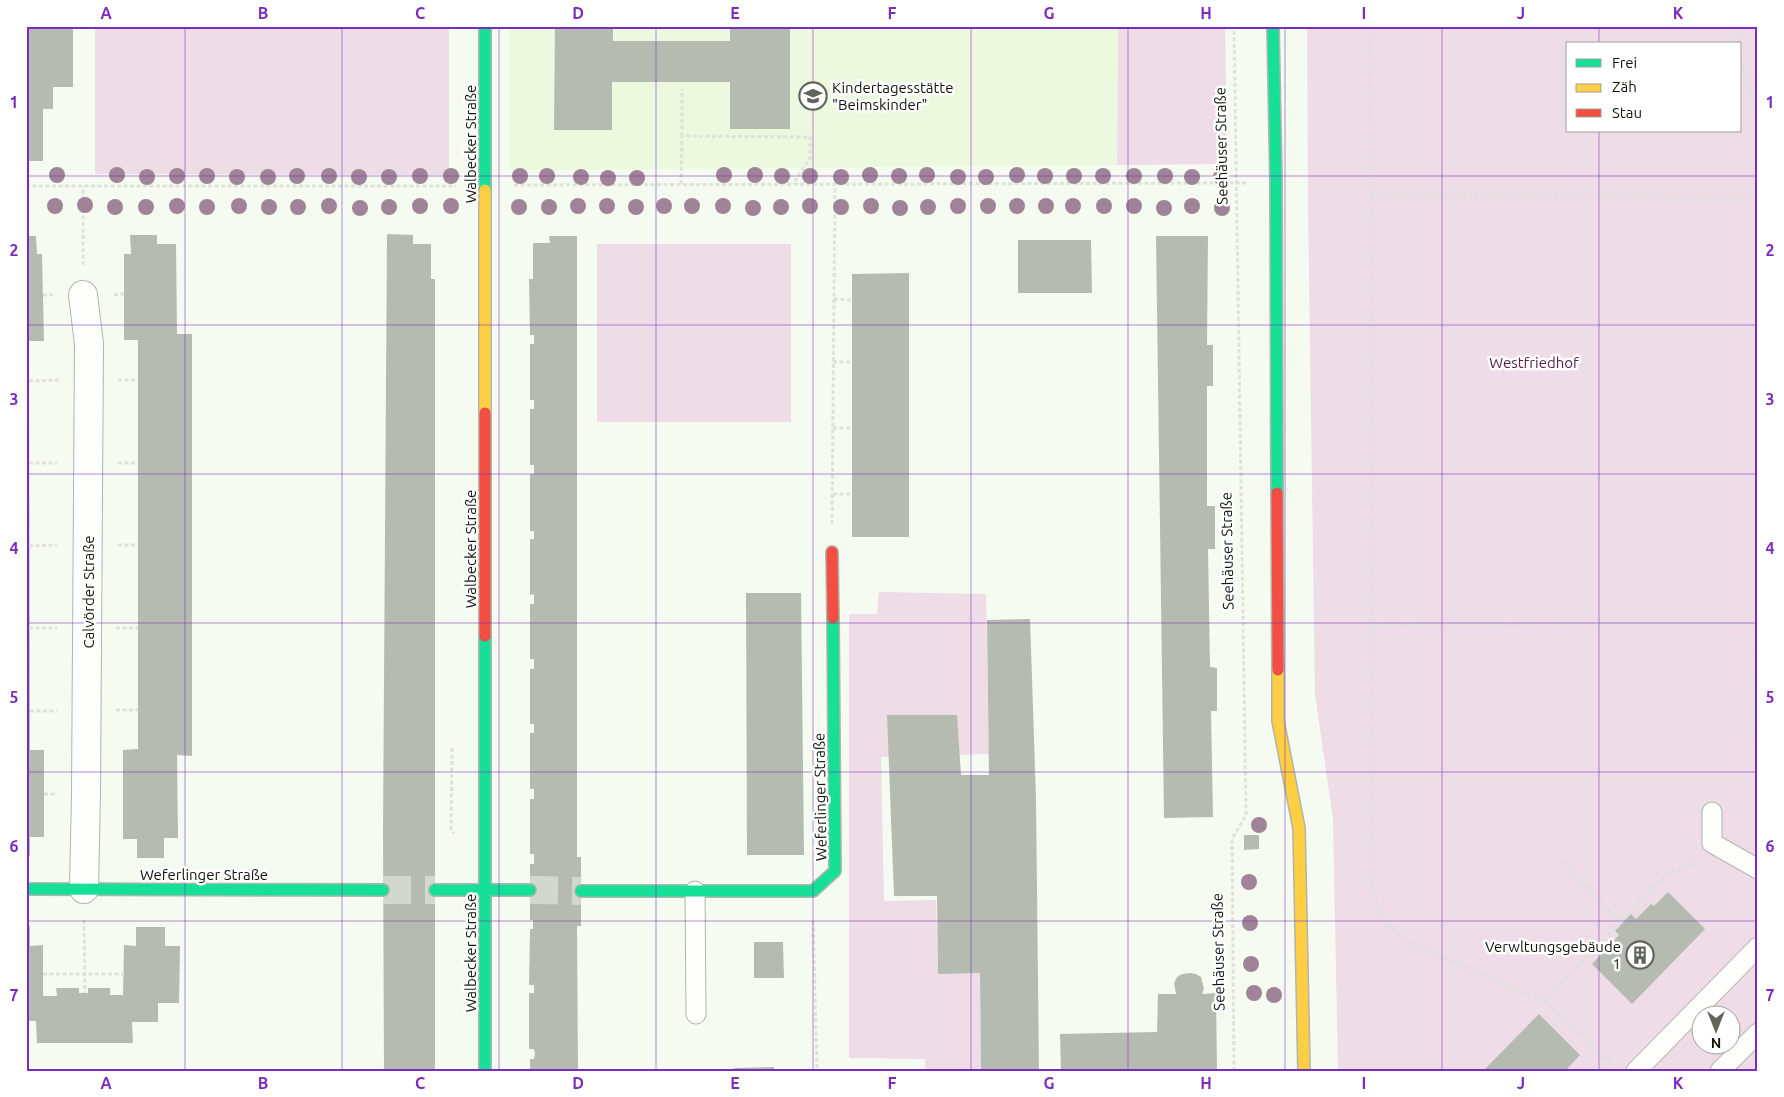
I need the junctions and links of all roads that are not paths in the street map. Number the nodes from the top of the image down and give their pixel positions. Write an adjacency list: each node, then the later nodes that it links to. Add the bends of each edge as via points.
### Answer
1 (485, 26): 11 (street, Walbecker Straße)
2 (1273, 26): 19 (street, via 1278,721 1299,828)
3 (83, 295): 8 (street, Calvörder Straße, via 89,344)
4 (832, 552): 14 (street, Weferlinger Straße, via 835,871 813,891)
5 (1712, 812): 6 (lane, via 1712,843)
6 (1758, 869)
7 (26, 889): 8 (street, Weferlinger Straße)
8 (84, 889): 9 (street, Weferlinger Straße)
9 (382, 890)
10 (435, 890): 11 (street)
11 (486, 890): 12 (street); 18 (street, Walbecker Straße)
12 (530, 890)
13 (581, 891): 14 (street)
14 (695, 891): 16 (lane)
15 (1758, 947): 20 (lane)
16 (696, 1014)
17 (1758, 1033): 21 (lane)
18 (485, 1071)
19 (1304, 1071)
20 (1636, 1071)
21 (1720, 1071)

